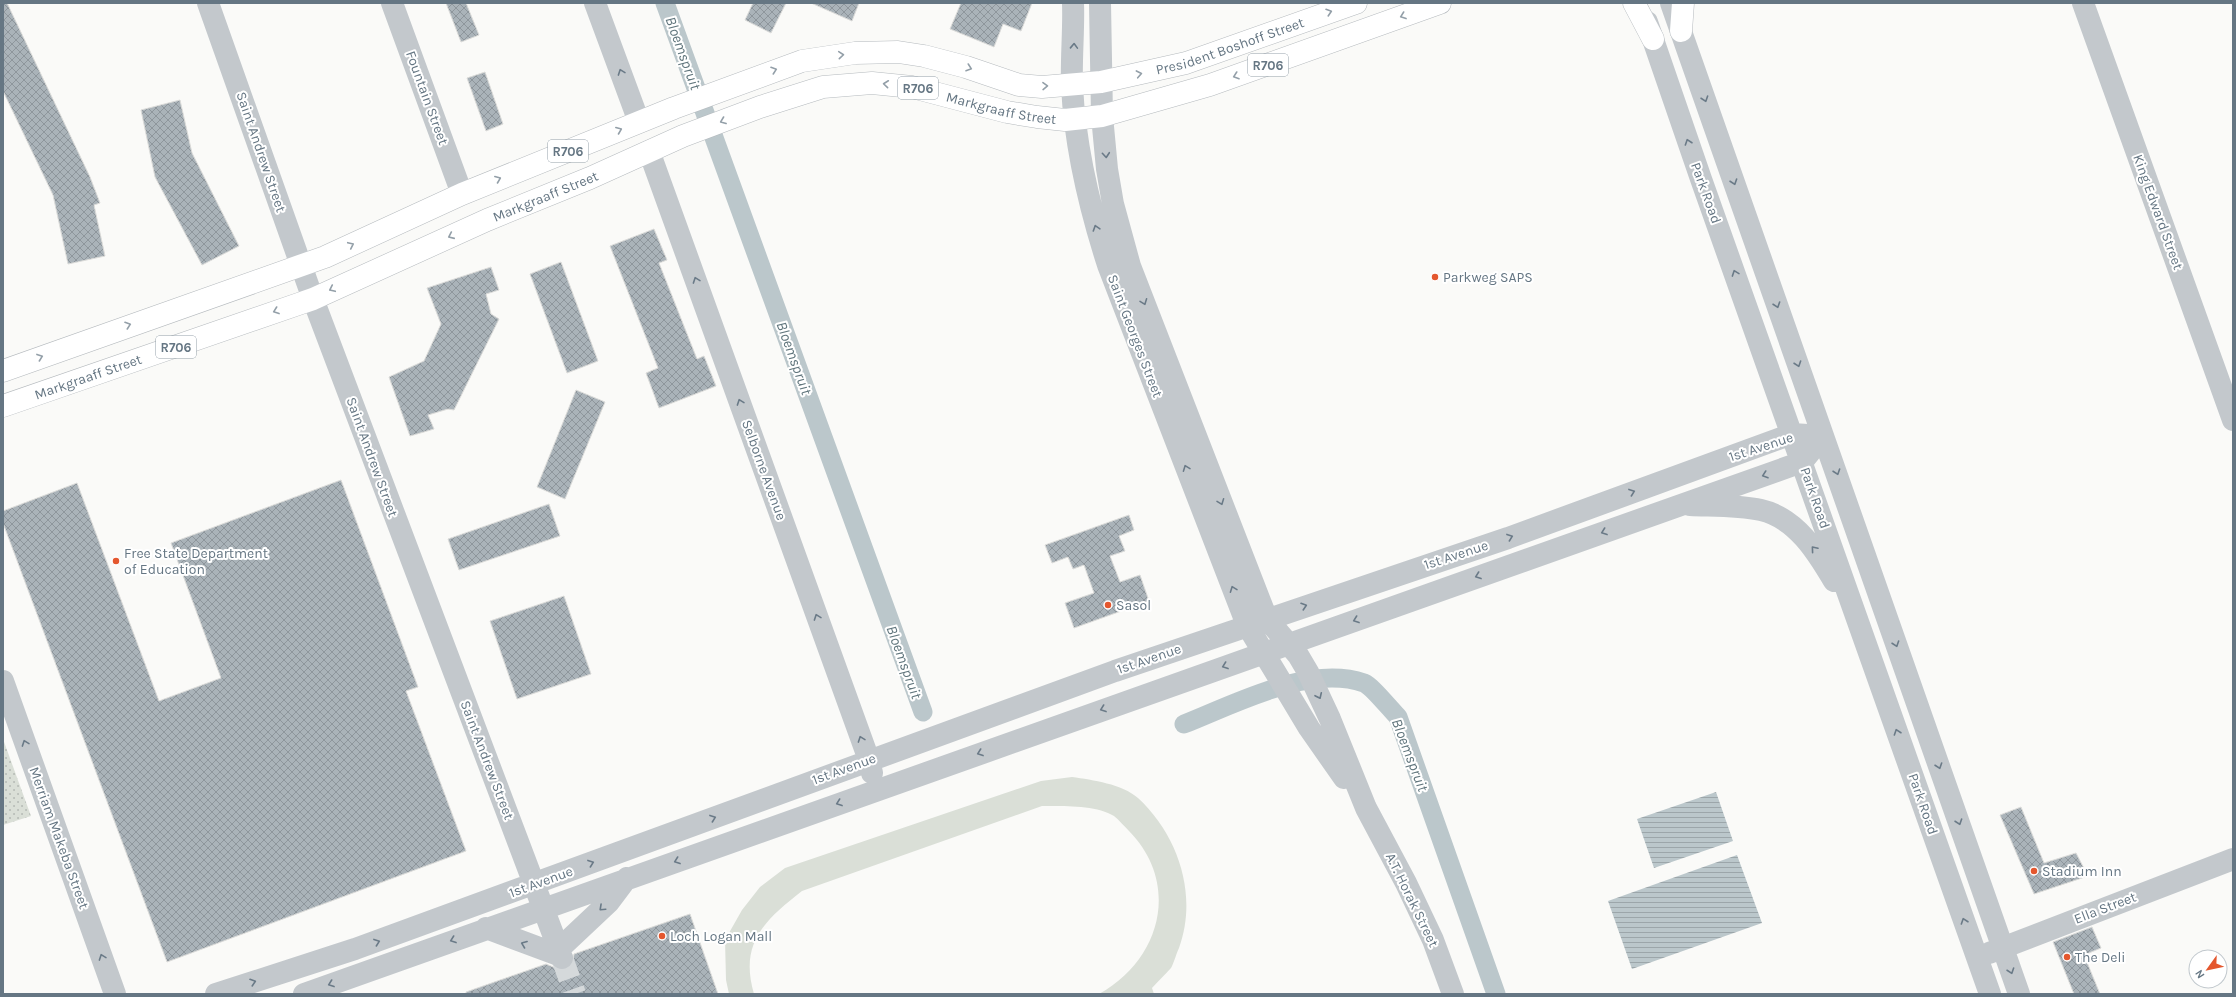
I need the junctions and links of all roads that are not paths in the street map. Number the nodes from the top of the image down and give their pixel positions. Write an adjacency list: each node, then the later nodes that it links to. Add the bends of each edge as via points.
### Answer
1 (208, 3): 23 (street, Saint Andrew Street)
2 (392, 3): 21 (street, Fountain Street)
3 (595, 3): 19 (street, one-way to 3)
4 (1073, 3): 16 (street, Saint Georges Street, one-way to 4)
5 (1100, 3): 15 (street, Saint Georges Street)
6 (1356, 3): 15 (main road, President Boshoff Street / R706, one-way to 6, via 1186,63)
7 (1440, 3): 17 (main road, President Boshoff Street / R706, one-way to 17, via 1210,85)
8 (1634, 3): 14 (main road)
9 (1641, 3): 14 (street, Park Road)
10 (1671, 3): 13 (street, Park Road)
11 (1683, 3): 13 (main road)
12 (2083, 3): 27 (street, King Edward Street)
13 (1681, 30): 29 (street, Park Road, one-way to 29)
14 (1653, 39): 28 (street, Park Road, one-way to 14)
15 (1101, 82): 16 (main road, Markgraaff Street / R706); 17 (street, Saint Georges Street)
16 (1072, 85): 18 (street, Saint Georges Street); 19 (main road, Markgraaff Street / R706, one-way to 16, via 802,61 855,53 898,52 924,56 1019,85)
17 (1102, 116): 18 (main road, Markgraaff Street / R706); 33 (street, Saint Georges Street, one-way to 33, via 1113,204 1130,266)
18 (1075, 118): 20 (main road, Markgraaff Street / R706, one-way to 20, via 1065,120 1030,116 912,87 872,83 823,87 760,107); 33 (street, Saint Georges Street, one-way to 18, via 1108,265 1090,209)
19 (639, 122): 21 (main road, Markgraaff Street / R706, one-way to 19)
20 (649, 151): 22 (main road, Markgraaff Street / R706); 37 (street, Selborne Avenue, one-way to 20)
21 (462, 194): 22 (main road); 23 (main road, Markgraaff Street / R706, one-way to 21, via 325,257)
22 (487, 220): 24 (main road, Markgraaff Street / R706, one-way to 24)
23 (302, 265): 24 (street, Saint Andrew Street); 25 (main road, Markgraaff Street / R706, one-way to 23)
24 (313, 299): 26 (main road, Markgraaff Street / R706, one-way to 26); 42 (street, Saint Andrew Street)
25 (3, 370)
26 (3, 406)
27 (2233, 420)
28 (1792, 434): 29 (street, 1st Avenue); 30 (street, Park Road); 33 (street, 1st Avenue, one-way to 28, via 1508,538)
29 (1823, 436): 30 (street, 1st Avenue); 45 (street, Park Road, one-way to 45)
30 (1802, 462): 31 (street, 1st Avenue, one-way to 31); 32 (street, Park Road)
31 (1681, 505): 32 (street, one-way to 31, via 1818,554 1798,531 1779,518 1756,510); 34 (street, 1st Avenue, one-way to 34)
32 (1857, 617): 47 (street, Park Road, one-way to 32)
33 (1257, 622): 34 (street, Saint Georges Street); 35 (street, Saint Georges Street); 37 (street, 1st Avenue)
34 (1287, 644): 35 (street, 1st Avenue); 39 (street, A.T. Horak Street, one-way to 39, via 1298,655 1308,672)
35 (1262, 653): 38 (street, 1st Avenue, one-way to 38); 39 (street, A.T. Horak Street, via 1284,684 1309,728)
36 (3, 681): 48 (street, Merriam Makeba Street, one-way to 36)
37 (869, 760): 38 (street, Selborne Avenue); 42 (street, 1st Avenue, one-way to 37)
38 (876, 790): 41 (street, 1st Avenue, one-way to 41)
39 (1366, 808): 51 (street, A.T. Horak Street, via 1410,890 1433,940)
40 (2233, 859): 45 (street, Ella Street)
41 (627, 878): 43 (street, 1st Avenue); 46 (street, one-way to 46)
42 (534, 884): 43 (street, Saint Andrew Street); 49 (street, 1st Avenue, one-way to 42, via 356,949)
43 (543, 908): 44 (street, 1st Avenue); 46 (street, Saint Andrew Street)
44 (486, 928): 46 (street, one-way to 44); 50 (street, 1st Avenue, one-way to 50)
45 (2003, 948): 47 (street, Ella Street); 53 (street, Park Road, one-way to 53)
46 (560, 955)
47 (1977, 958): 52 (street, Park Road)
48 (115, 994)
49 (216, 994)
50 (304, 994)
51 (1453, 994)
52 (1990, 994)
53 (2019, 994)

